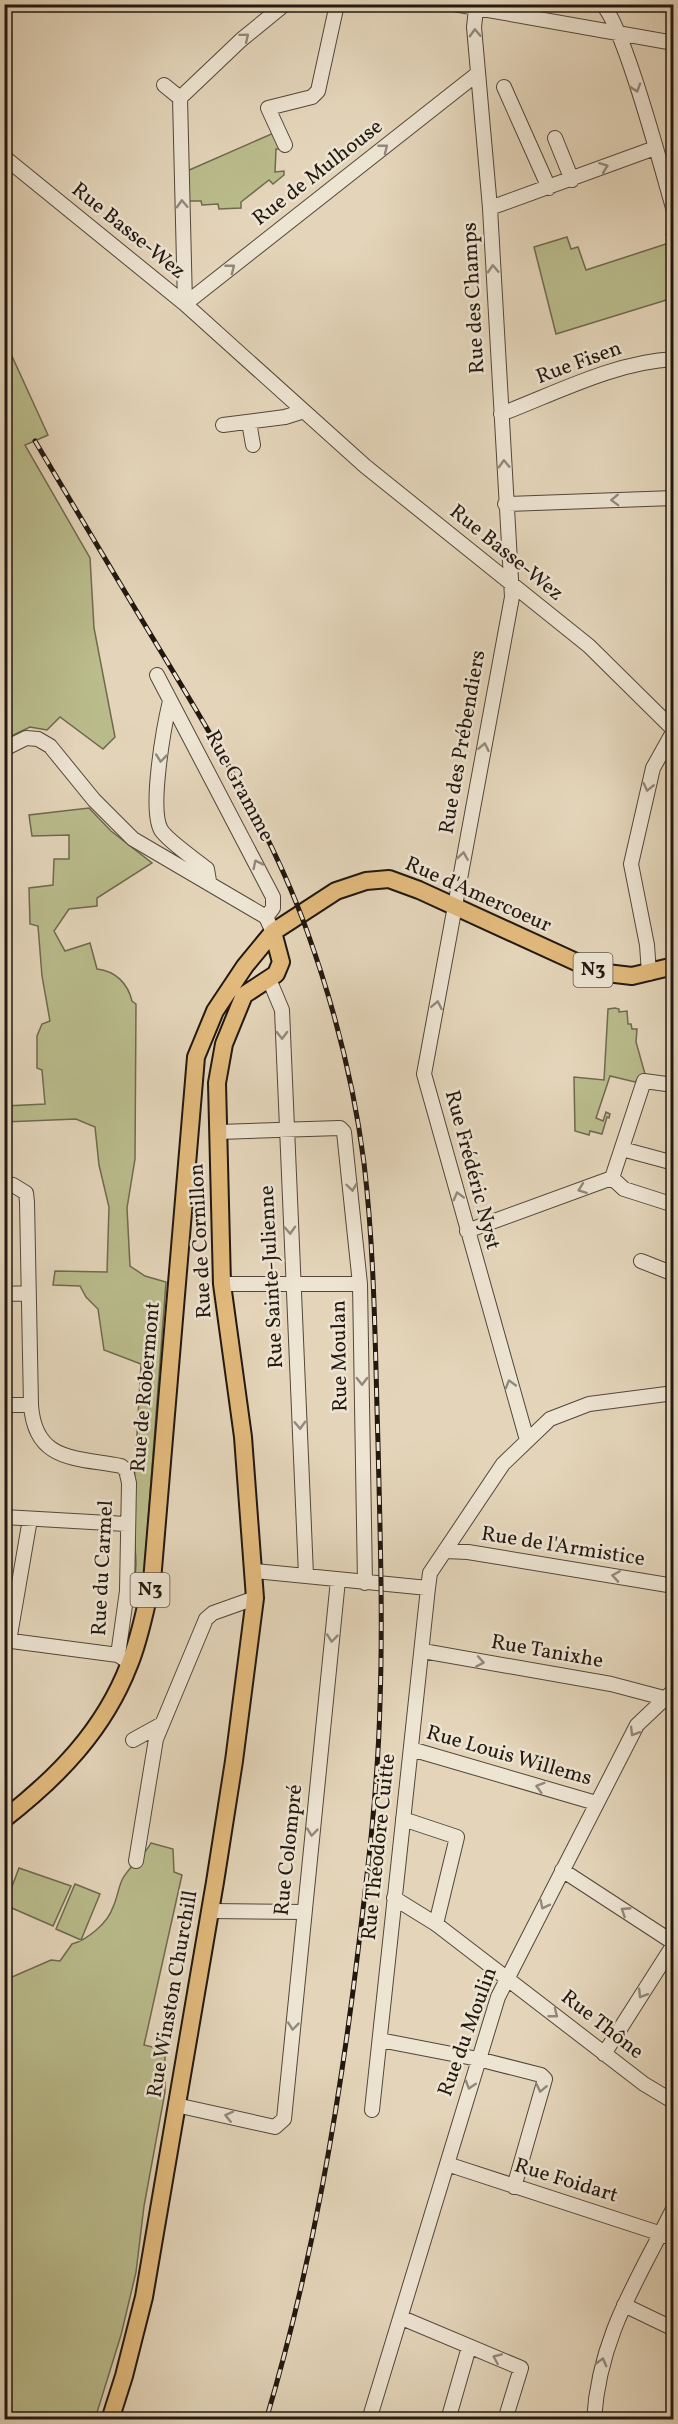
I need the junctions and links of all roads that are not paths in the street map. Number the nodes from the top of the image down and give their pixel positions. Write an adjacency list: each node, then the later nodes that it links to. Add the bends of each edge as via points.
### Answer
1 (285, 4): 11 (street, one-way to 1)
2 (337, 4): 13 (street, via 318,91 312,97 268,108)
3 (454, 4): 5 (street)
4 (602, 4): 6 (street)
5 (476, 9): 6 (street); 8 (street, Rue des Champs, one-way to 5)
6 (617, 32): 7 (street); 14 (street, one-way to 14)
7 (674, 43)
8 (477, 74): 18 (street, Rue des Champs); 20 (street, Rue de Mulhouse, one-way to 8)
9 (164, 85): 11 (street)
10 (504, 87): 17 (street)
11 (180, 98): 20 (street, one-way to 11)
12 (555, 138): 16 (street)
13 (285, 145)
14 (655, 148): 16 (street, one-way to 14); 19 (street)
15 (4, 157): 20 (street, Rue Basse-Wez)
16 (572, 180): 17 (street)
17 (549, 188): 18 (street)
18 (490, 208): 23 (street, Rue des Champs, one-way to 18)
19 (674, 211)
20 (185, 304): 22 (street, Rue Basse-Wez)
21 (674, 359): 23 (street, Rue Fisen, via 646,362 593,378)
22 (304, 411): 24 (street); 29 (street, Rue Basse-Wez, via 364,466)
23 (501, 414): 28 (street, Rue des Champs, one-way to 23)
24 (249, 422): 25 (street); 26 (street)
25 (223, 425)
26 (253, 445)
27 (674, 498): 28 (street, one-way to 28)
28 (505, 504): 29 (street, Rue des Champs)
29 (512, 585): 32 (street, Rue Basse-Wez, via 589,646 670,727); 35 (street, Rue des Prébendiers, one-way to 29)
30 (157, 675): 31 (street, Rue Gramme)
31 (170, 700): 34 (street, one-way to 34, via 156,815 162,831 207,869); 36 (street, Rue Gramme, one-way to 31, via 273,897)
32 (673, 735): 38 (street, one-way to 38, via 653,768 631,864)
33 (4, 749): 34 (street, via 26,738 50,746 94,800 133,838)
34 (208, 881): 36 (street)
35 (456, 907): 36 (main road, Rue d'Amercoeur / N3, via 389,879 366,881 336,891); 38 (main road, Rue d'Amercoeur / N3, via 598,972 617,976); 48 (street, Rue Frédéric Nyst, one-way to 35, via 424,1074)
36 (270, 924): 39 (main road, via 281,962); 73 (main road, Rue de Robermont / N3, via 215,1011 196,1057 152,1581)
37 (674, 966): 38 (main road, Rue d'Amercoeur / N3)
38 (649, 973)
39 (269, 979): 41 (street, Rue Sainte-Julienne, one-way to 41, via 282,1010); 42 (main road, Rue de Cornillon, via 244,995 224,1044 217,1083)
40 (674, 1085): 43 (street, via 644,1082)
41 (286, 1130): 42 (street); 52 (street, Rue Moulan, one-way to 52, via 343,1129); 53 (street, Rue Sainte-Julienne, one-way to 53)
42 (219, 1132): 51 (main road, Rue de Cornillon)
43 (622, 1149): 44 (street); 45 (street)
44 (674, 1163)
45 (612, 1178): 47 (street, via 624,1189); 48 (street, one-way to 48)
46 (4, 1184): 54 (street, via 26,1193)
47 (674, 1205)
48 (467, 1231): 59 (street, Rue Frédéric Nyst, one-way to 48)
49 (641, 1261): 50 (street)
50 (674, 1274)
51 (222, 1284): 53 (street); 64 (main road, Rue de Cornillon, via 243,1437)
52 (360, 1284): 53 (street); 67 (street, Rue Moulan, one-way to 67)
53 (293, 1285): 65 (street, Rue Sainte-Julienne, one-way to 65)
54 (28, 1293): 55 (street); 58 (street)
55 (4, 1294)
56 (674, 1393): 59 (street, Rue Théodore Cuitte, via 589,1404 556,1414)
57 (4, 1405): 58 (street)
58 (31, 1405): 62 (street, Rue du Carmel, via 35,1432 48,1448 126,1470)
59 (527, 1440): 63 (street, Rue Théodore Cuitte, via 503,1464)
60 (4, 1517): 61 (street)
61 (30, 1519): 62 (street); 71 (street)
62 (126, 1524): 73 (street, Rue du Carmel)
63 (445, 1551): 68 (street, Rue de l'Armistice, one-way to 63); 69 (street, Rue Théodore Cuitte, via 430,1573)
64 (255, 1571): 65 (street); 70 (main road, Rue Winston Churchill)
65 (306, 1575): 66 (street)
66 (338, 1580): 67 (street); 85 (street, Rue Colompré, one-way to 85)
67 (365, 1583): 69 (street)
68 (674, 1586)
69 (428, 1588): 72 (street, Rue Théodore Cuitte)
70 (255, 1598): 75 (street, via 213,1613 206,1620); 84 (main road, Rue Winston Churchill)
71 (7, 1641): 73 (street)
72 (423, 1652): 74 (street, Rue Tanixhe, one-way to 74); 77 (street, Rue Théodore Cuitte)
73 (124, 1659): 79 (main road, Rue de Robermont / N3, via 117,1695 84,1745 42,1790)
74 (669, 1694): 78 (street, Rue du Moulin, one-way to 78, via 637,1725)
75 (162, 1724): 76 (street); 81 (street, via 156,1739)
76 (133, 1740)
77 (411, 1749): 78 (street, Rue Louis Willems, one-way to 77); 80 (street, Rue Théodore Cuitte)
78 (596, 1803): 82 (street, Rue du Moulin)
79 (4, 1819)
80 (403, 1819): 83 (street, Rue Théodore Cuitte); 86 (street, via 457,1837)
81 (136, 1861)
82 (562, 1869): 87 (street, one-way to 82); 88 (street, Rue du Moulin, one-way to 88)
83 (394, 1898): 86 (street, Rue Thône); 89 (street, Rue Théodore Cuitte)
84 (210, 1911): 85 (street); 93 (main road, Rue Winston Churchill)
85 (304, 1912): 93 (street, Rue Colompré, one-way to 93, via 281,2123 275,2127)
86 (436, 1924): 88 (street, Rue Thône)
87 (674, 1944): 90 (street, one-way to 90)
88 (508, 1978): 90 (street, Rue Thône, one-way to 90); 91 (street, Rue du Moulin)
89 (380, 2040): 91 (street); 94 (street, Rue Théodore Cuitte)
90 (604, 2054): 92 (street, Rue Thône)
91 (478, 2059): 95 (street, Rue du Moulin, one-way to 95); 96 (street, one-way to 96, via 544,2079)
92 (674, 2102)
93 (176, 2105): 103 (main road, Rue Winston Churchill, via 144,2297)
94 (372, 2110)
95 (447, 2164): 96 (street, Rue Foidart); 100 (street, Rue du Moulin)
96 (514, 2187): 98 (street, Rue Foidart)
97 (674, 2207): 98 (street)
98 (667, 2236): 99 (street)
99 (624, 2305): 101 (street); 107 (street, one-way to 99, via 599,2371)
100 (402, 2318): 102 (street); 104 (street, Rue du Moulin)
101 (674, 2329)
102 (469, 2347): 105 (street); 106 (street, one-way to 102, via 521,2368)
103 (110, 2420)
104 (369, 2420)
105 (448, 2420)
106 (505, 2420)
107 (594, 2420)

